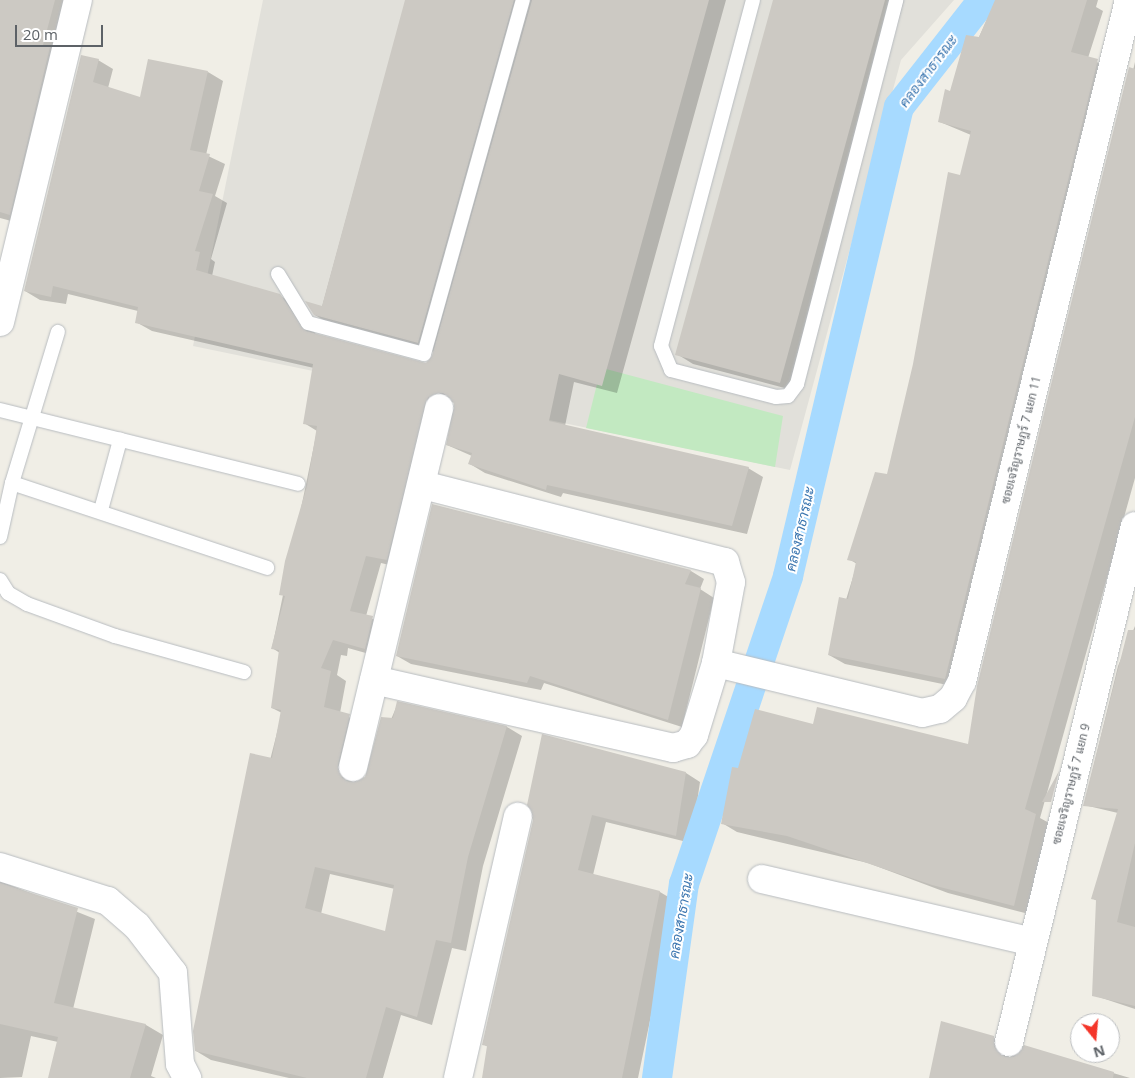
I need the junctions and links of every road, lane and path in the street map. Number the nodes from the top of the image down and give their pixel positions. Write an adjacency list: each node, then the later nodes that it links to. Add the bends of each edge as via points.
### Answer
1 (78, 0): 6 (street)
2 (523, 0): 7 (lane, via 424,354 308,323)
3 (753, 0): 4 (lane, via 661,346 671,370 776,396 788,396 797,384)
4 (896, 0)
5 (1129, 0): 22 (street, ซอยเจริญราษฎร์ 7 แยก 11, via 962,680 940,709 922,713)
6 (8, 246): 8 (street)
7 (278, 274)
8 (0, 322)
9 (58, 332): 12 (lane)
10 (438, 408): 16 (street)
11 (0, 410): 12 (lane)
12 (31, 418): 13 (lane); 14 (lane)
13 (120, 440): 15 (lane); 17 (lane)
14 (12, 483): 17 (lane); 19 (lane)
15 (298, 484)
16 (422, 485): 22 (street, via 725,562 731,582); 24 (street)
17 (101, 510): 20 (lane)
18 (1135, 526): 29 (street, ซอยเจริญราษฎร์ 7 แยก 9)
19 (0, 538)
20 (267, 568)
21 (0, 580): 23 (lane, via 8,592 27,604 115,636)
22 (725, 664): 24 (street, via 694,735 687,744 673,748)
23 (244, 672)
24 (374, 680): 25 (street)
25 (353, 767)
26 (518, 817): 32 (street)
27 (0, 867): 31 (street, via 108,901 137,926 173,973 180,1064)
28 (762, 878): 29 (street)
29 (1032, 942): 30 (street, ซอยเจริญราษฎร์ 7 แยก 9)
30 (1009, 1042)
31 (187, 1078)
32 (458, 1078)

